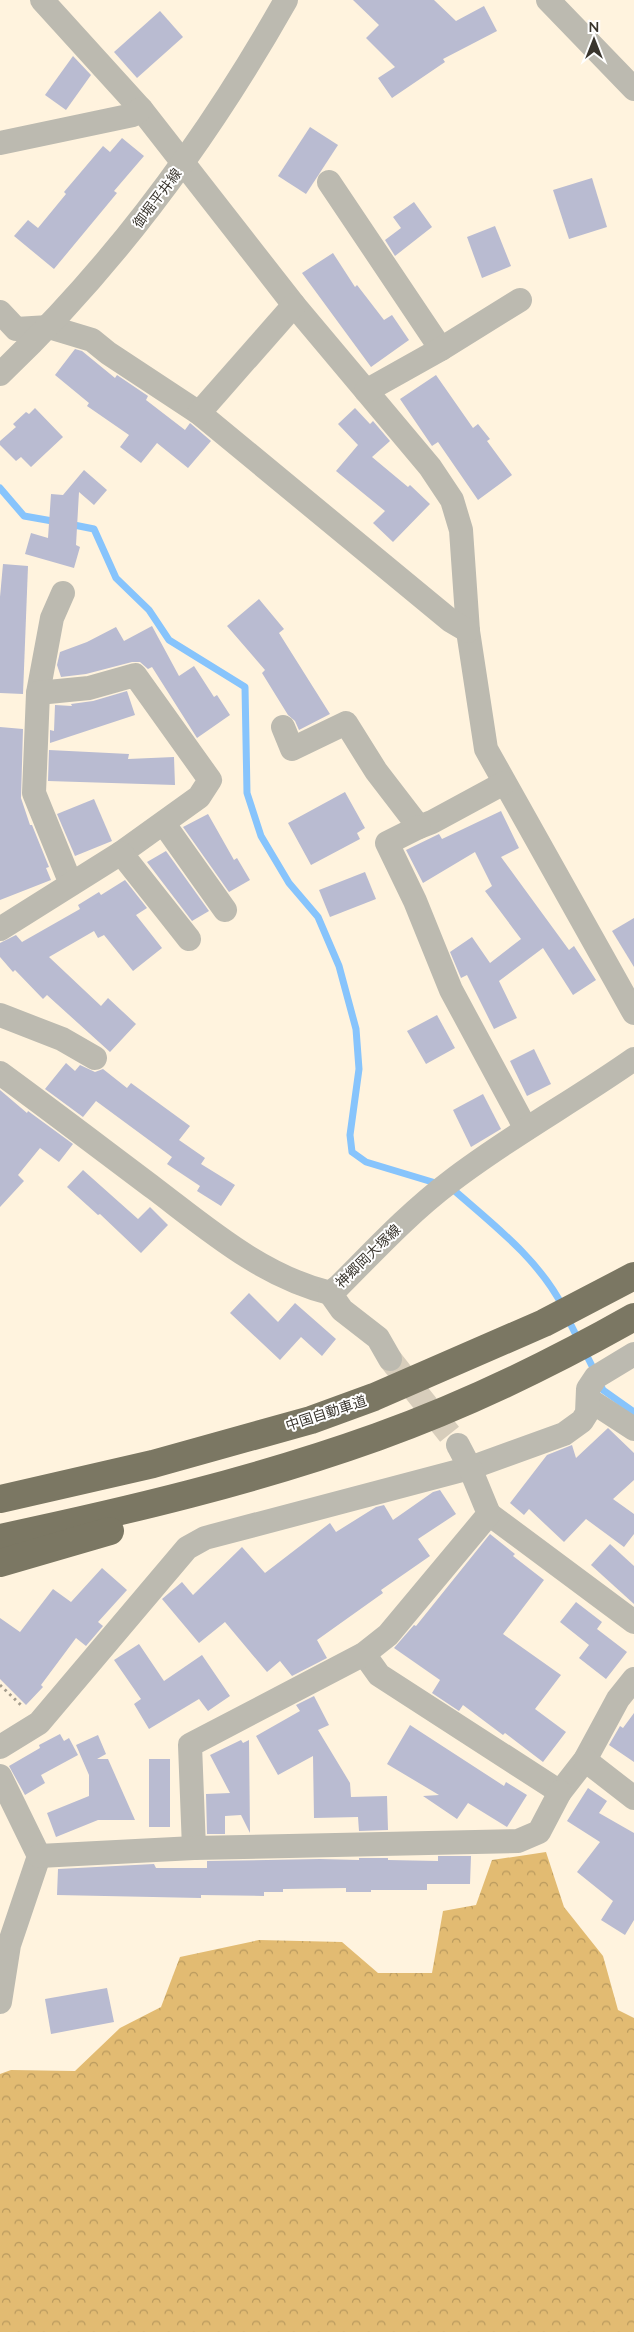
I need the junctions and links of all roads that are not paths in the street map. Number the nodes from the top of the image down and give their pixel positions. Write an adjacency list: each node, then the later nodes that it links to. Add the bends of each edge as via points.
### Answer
1 (42, 0): 5 (street)
2 (286, 0): 7 (street, 御堀平井線, via 236,84)
3 (548, 0): 4 (street)
4 (634, 89)
5 (141, 109): 6 (street, via 133,115); 7 (street)
6 (0, 144)
7 (182, 164): 10 (street); 12 (street, 御堀平井線, via 112,256)
8 (329, 182): 13 (street)
9 (520, 300): 13 (street)
10 (294, 305): 15 (street); 16 (street)
11 (0, 312): 12 (street, via 16,329)
12 (49, 327): 14 (street, 御堀平井線); 16 (street, via 92,340)
13 (441, 349): 15 (street)
14 (0, 374)
15 (366, 391): 18 (street, via 430,468 452,500 461,530)
16 (199, 413): 18 (street, via 383,566)
17 (63, 593): 19 (street, via 52,618)
18 (468, 631): 21 (street, via 486,749)
19 (38, 693): 22 (street, via 89,688 135,675 210,780 199,798); 25 (street, via 34,793)
20 (284, 727): 23 (street, via 292,749 346,723 376,771)
21 (504, 783): 23 (street); 29 (street)
22 (164, 824): 24 (street); 26 (street)
23 (419, 827): 34 (street, via 387,843 415,901 451,990)
24 (120, 852): 25 (street); 28 (street)
25 (71, 884): 27 (street)
26 (225, 910)
27 (0, 929)
28 (189, 939)
29 (634, 1013)
30 (0, 1015): 31 (street, via 62,1040)
31 (95, 1058)
32 (634, 1060): 34 (street, 神郷岡大塚線)
33 (0, 1072): 36 (street, 神郷岡大塚線, via 222,1240 270,1271)
34 (526, 1129): 36 (street, 神郷岡大塚線, via 413,1212)
35 (634, 1276): 45 (highway, 中国自動車道, via 544,1323 374,1397 310,1420 153,1464)
36 (330, 1293): 39 (street, via 342,1310 378,1338)
37 (634, 1317): 42 (highway, via 562,1358 475,1398)
38 (634, 1354): 40 (street, via 596,1376 588,1389)
39 (390, 1359)
40 (588, 1399): 41 (street); 44 (street, via 587,1413 582,1421 564,1434)
41 (634, 1429)
42 (378, 1436): 47 (highway, via 178,1497); 48 (highway, via 231,1495)
43 (458, 1445): 44 (street)
44 (470, 1468): 46 (street); 52 (street, via 205,1538 187,1548 39,1723)
45 (0, 1500)
46 (489, 1514): 49 (street); 50 (street, via 388,1635)
47 (0, 1538)
48 (0, 1563)
49 (634, 1622)
50 (364, 1654): 55 (street, via 379,1676); 57 (street, via 190,1745)
51 (634, 1679): 53 (street, via 618,1699)
52 (0, 1747)
53 (585, 1760): 55 (street); 56 (street)
54 (0, 1776): 58 (street)
55 (560, 1792): 57 (street, via 539,1832 518,1841)
56 (634, 1798)
57 (194, 1848): 58 (street)
58 (39, 1856): 59 (street, via 9,1945)
59 (0, 2002)

